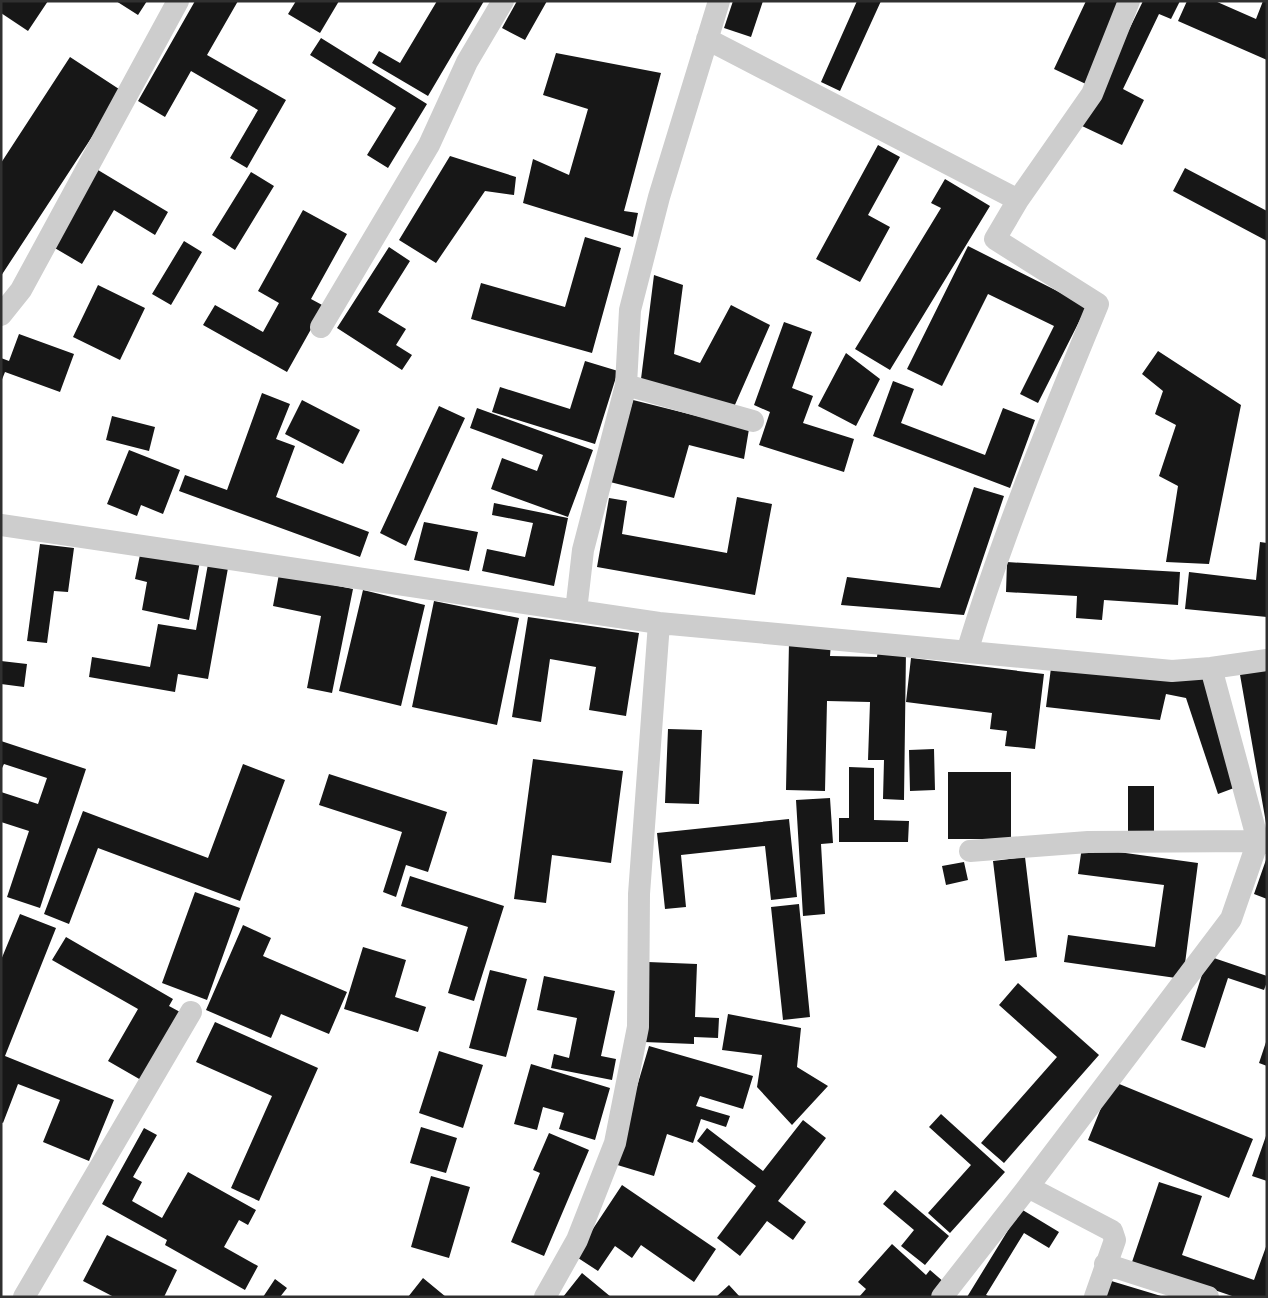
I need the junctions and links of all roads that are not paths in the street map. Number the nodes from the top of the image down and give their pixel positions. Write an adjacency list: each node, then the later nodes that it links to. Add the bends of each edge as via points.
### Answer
1 (178, 1): 7 (street, via 21,290)
2 (503, 1): 8 (street, via 468,62 429,145)
3 (719, 1): 5 (street)
4 (1129, 1): 6 (street, via 1092,94)
5 (707, 39): 6 (street); 9 (street, via 658,197 630,310)
6 (1018, 200): 14 (street, via 994,239 1098,304 1031,466)
7 (1, 315)
8 (321, 327)
9 (626, 385): 10 (street); 12 (street, via 583,550)
10 (753, 421)
11 (1, 525): 12 (street)
12 (576, 611): 13 (street)
13 (659, 623): 14 (street); 23 (street, via 639,894 638,1027 616,1143 577,1240)
14 (967, 652): 16 (street, via 1172,671)
15 (1267, 660): 16 (street)
16 (1211, 668): 17 (street)
17 (1262, 842): 18 (street, via 1088,842); 20 (street, via 1231,920)
18 (970, 851)
19 (191, 1012): 22 (street)
20 (1028, 1187): 21 (street, via 1112,1231 1115,1240); 24 (street)
21 (1105, 1264): 25 (street); 26 (street)
22 (24, 1297)
23 (545, 1297)
24 (942, 1297)
25 (1095, 1297)
26 (1208, 1297)

